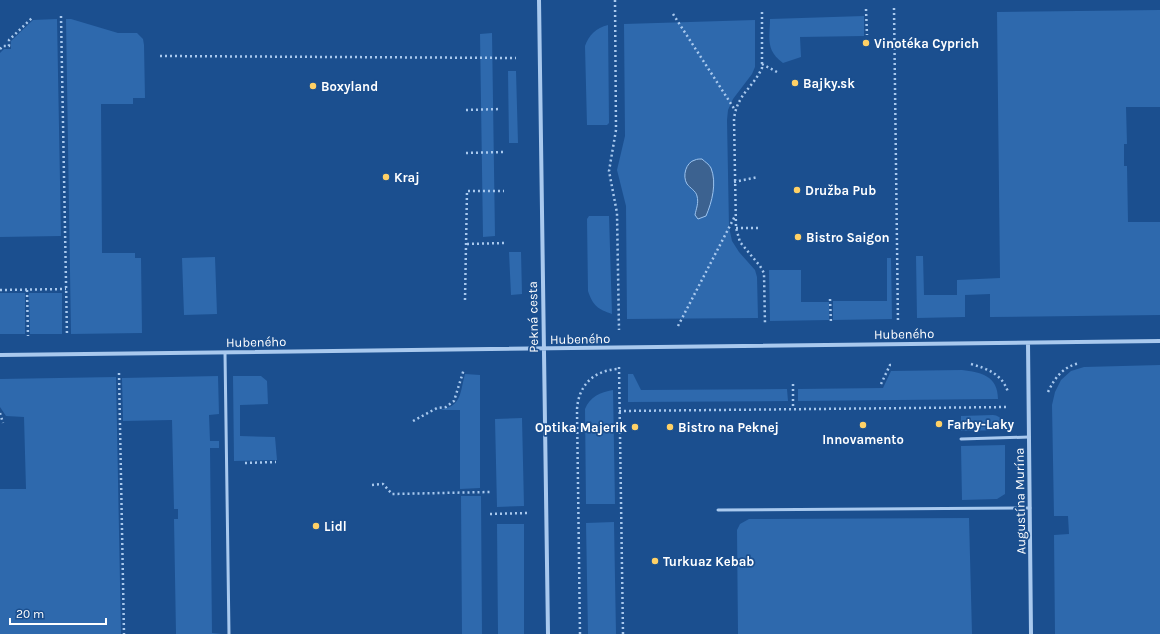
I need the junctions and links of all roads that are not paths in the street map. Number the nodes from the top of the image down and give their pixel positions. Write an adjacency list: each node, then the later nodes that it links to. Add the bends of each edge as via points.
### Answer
1 (539, 0): 4 (street, Pekná cesta)
2 (1160, 341): 3 (street, Hubeného)
3 (1028, 343): 4 (street, Hubeného); 7 (street, Augustína Murína)
4 (544, 349): 5 (street, Hubeného); 12 (street, Pekná cesta)
5 (225, 353): 6 (street, Hubeného); 11 (lane)
6 (0, 355)
7 (1029, 437): 8 (lane); 9 (street, Augustína Murína)
8 (961, 439)
9 (1030, 508): 10 (lane); 13 (street, Augustína Murína)
10 (718, 510)
11 (229, 634)
12 (548, 634)
13 (1031, 634)

